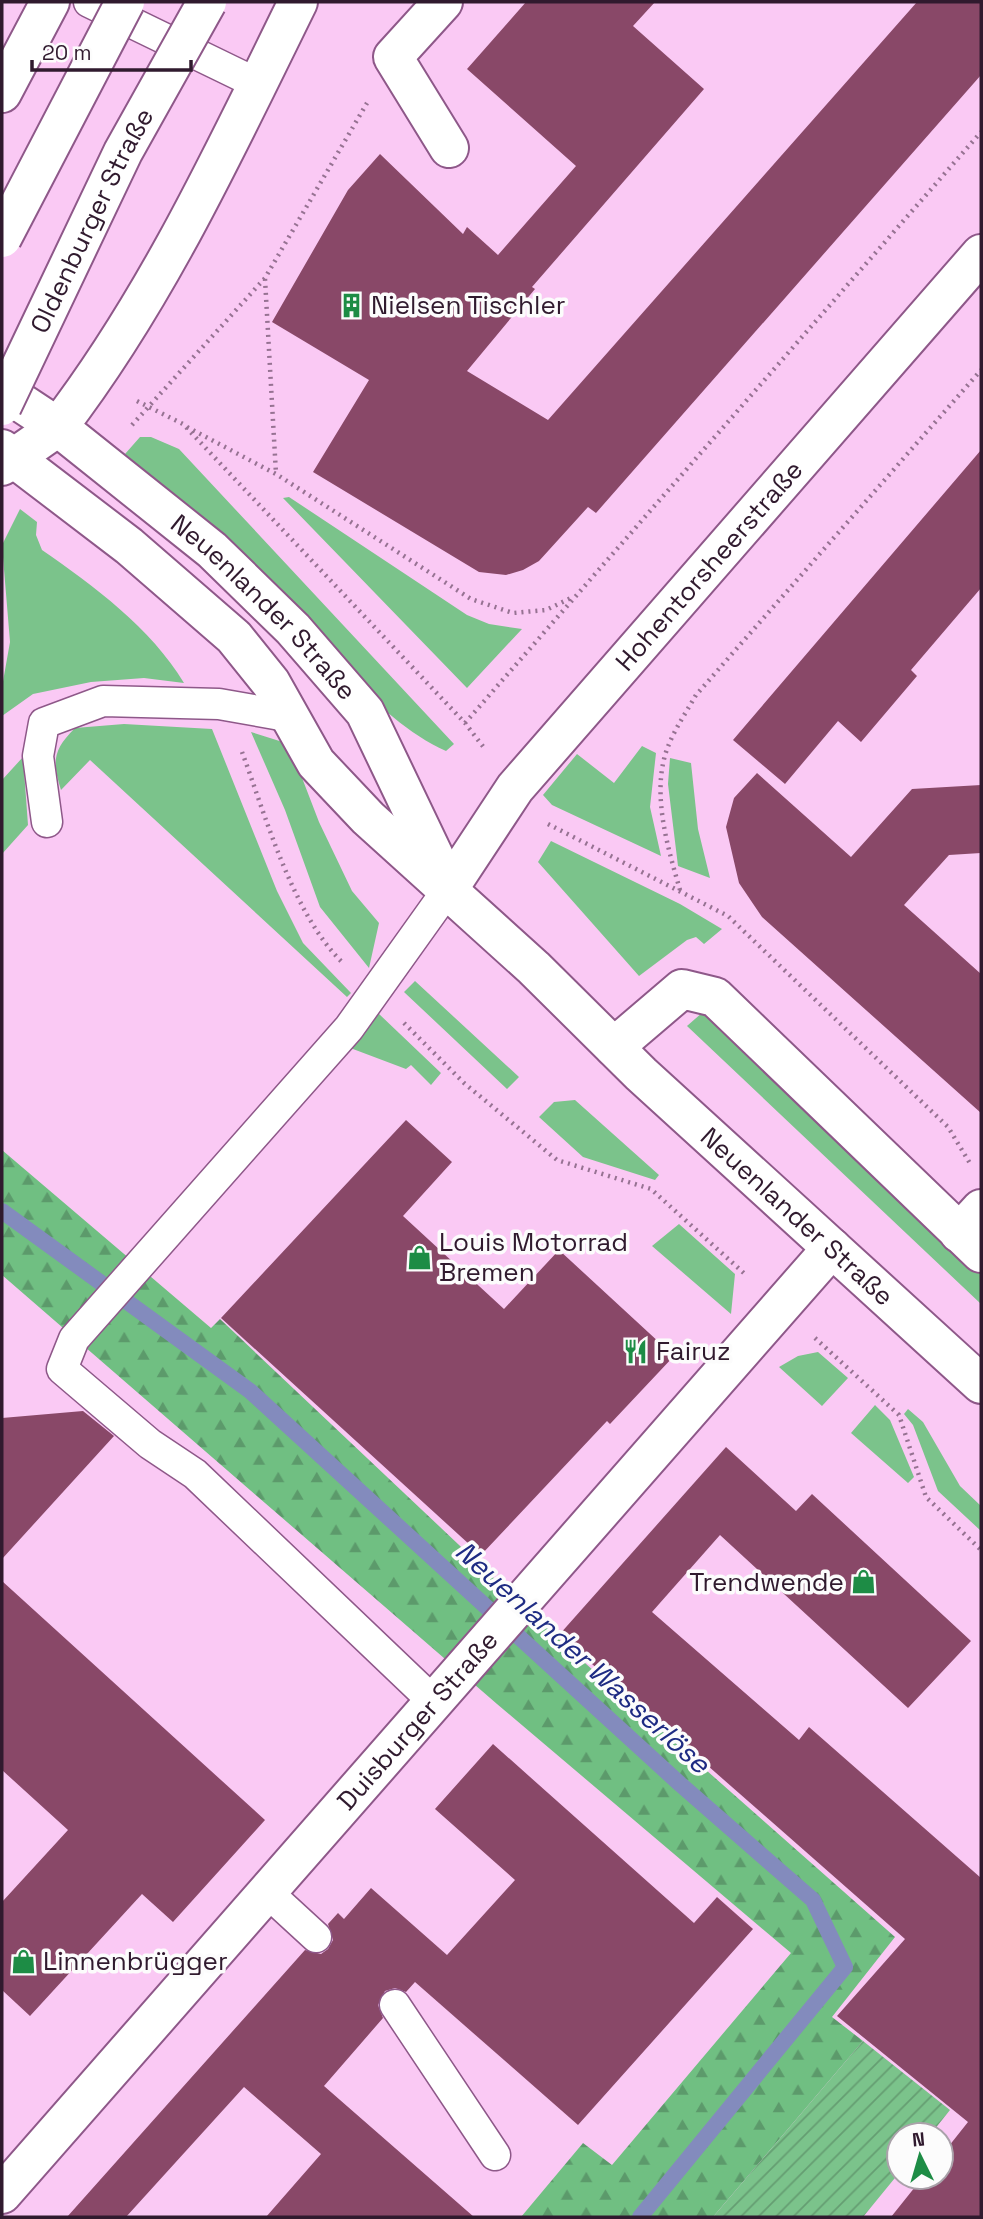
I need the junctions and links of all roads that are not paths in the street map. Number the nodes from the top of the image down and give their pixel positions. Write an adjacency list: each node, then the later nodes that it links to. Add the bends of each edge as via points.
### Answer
1 (50, 2): 8 (main road)
2 (89, 2): 7 (lane)
3 (125, 2): 10 (main road, bridge)
4 (207, 2): 13 (main road, Oldenburger Straße, bridge, via 123,152)
5 (298, 2): 7 (main road)
6 (443, 2): 9 (main road, via 393,57)
7 (258, 84): 14 (main road, via 197,209 95,379)
8 (2, 93)
9 (449, 148)
10 (2, 238)
11 (981, 254): 18 (main road, Hohentorsheerstraße, via 515,788)
12 (2, 390): 14 (main road, Neuenlander Straße)
13 (2, 406)
14 (58, 427): 15 (main road); 18 (main road, Neuenlander Straße, via 212,550 293,629 365,712)
15 (6, 458): 16 (main road, Neuenlander Straße, via 129,546 234,637)
16 (292, 717): 17 (lane, via 219,704 103,701 44,723 38,756); 18 (main road, Neuenlander Straße, via 316,763 368,818)
17 (47, 822)
18 (449, 888): 19 (main road, Neuenlander Straße); 23 (lane, via 349,1028 74,1339 62,1369 150,1444 195,1474)
19 (614, 1047): 20 (main road, via 682,989 715,997); 21 (main road, Neuenlander Straße)
20 (974, 1232)
21 (832, 1248): 22 (main road, Neuenlander Straße); 23 (main road, Duisburger Straße)
22 (981, 1384)
23 (434, 1702): 24 (main road, Duisburger Straße)
24 (267, 1892): 25 (lane); 28 (main road, Duisburger Straße)
25 (317, 1937)
26 (394, 2005): 27 (lane)
27 (495, 2155)
28 (2, 2194)

